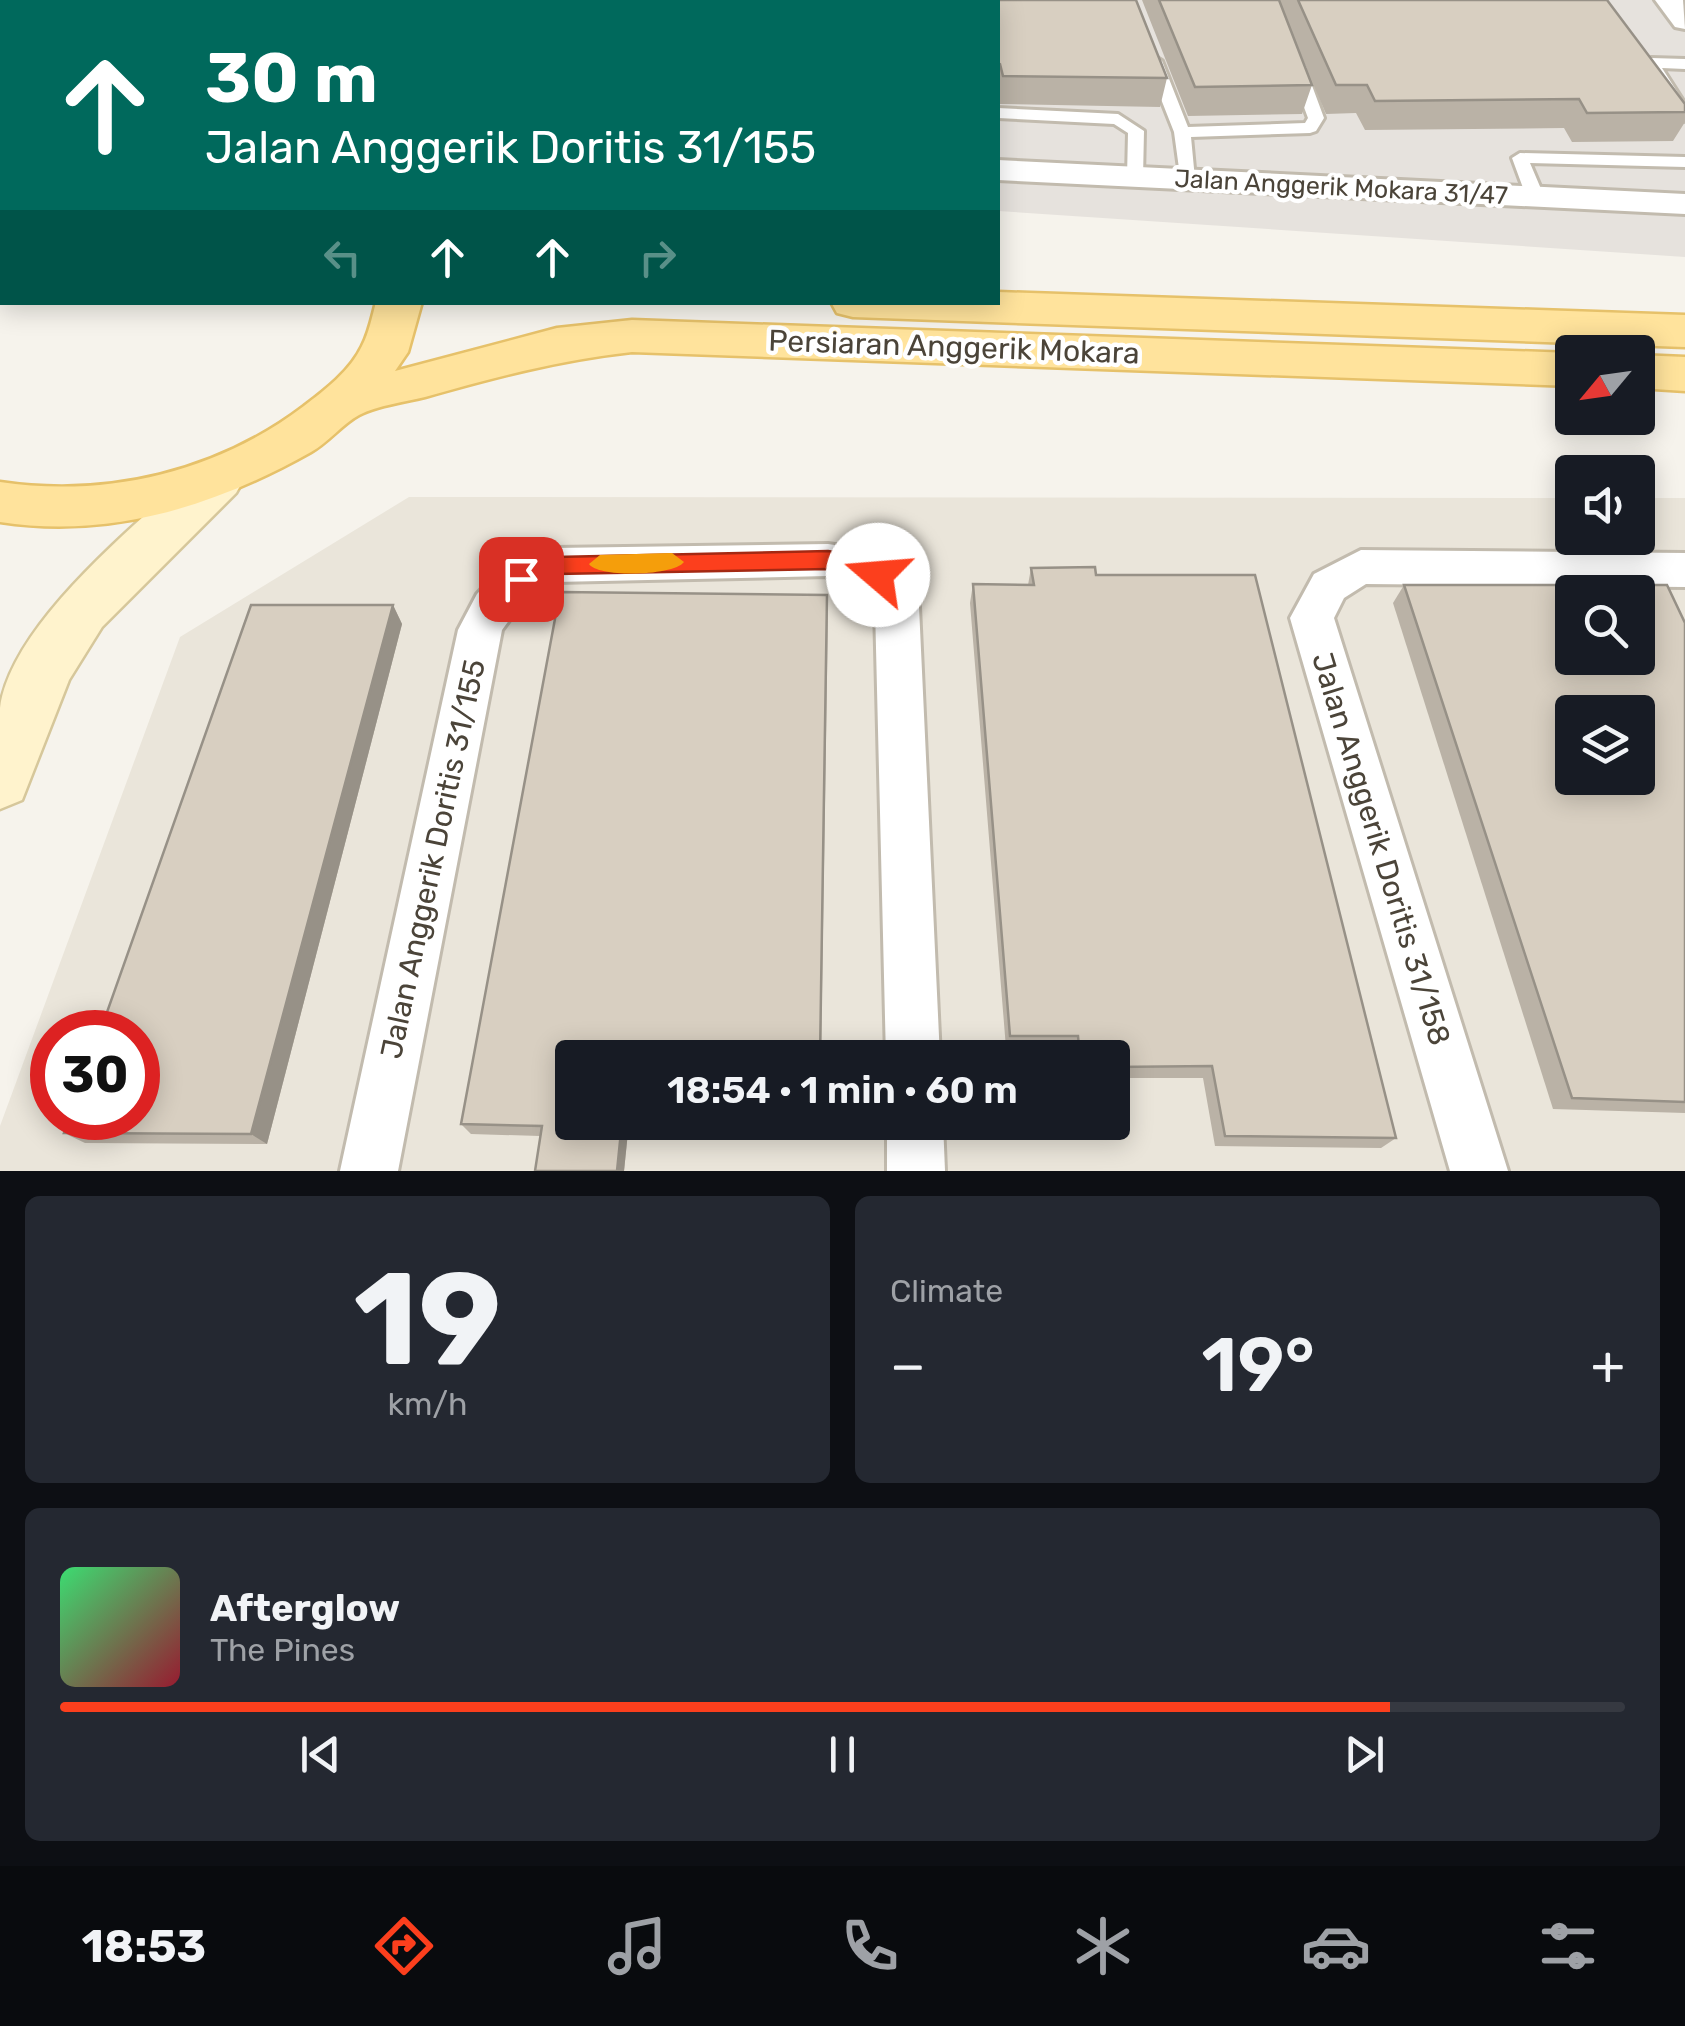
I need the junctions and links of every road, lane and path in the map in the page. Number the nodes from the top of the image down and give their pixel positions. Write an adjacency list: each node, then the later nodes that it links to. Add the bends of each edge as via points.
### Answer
1 (1669, 0): 2 (street)
2 (1685, 21)
3 (1290, 47): 8 (lane, via 1316,118 1310,128)
4 (1150, 50): 8 (lane)
5 (1685, 64): 7 (lane, via 1646,57)
6 (1000, 114): 11 (lane, via 1118,119 1136,131)
7 (1685, 116)
8 (1182, 132): 12 (lane)
9 (1685, 162): 13 (lane, via 1520,158)
10 (1000, 170): 11 (street, Jalan Anggerik Mokara 31/47)
11 (1135, 176): 12 (street, Jalan Anggerik Mokara 31/47)
12 (1186, 179): 13 (street, Jalan Anggerik Mokara 31/47)
13 (1535, 196): 14 (street, Jalan Anggerik Mokara 31/47)
14 (1685, 204)
15 (399, 305): 21 (main road, via 379,359)
16 (936, 305): 17 (main road, Persiaran Anggerik Mokara)
17 (1685, 332)
18 (1555, 369): 21 (main road, Persiaran Anggerik Mokara, via 632,336 558,344)
19 (1655, 373): 20 (main road)
20 (1685, 374)
21 (344, 402): 22 (main road, via 288,444)
22 (218, 479): 23 (main road, via 146,500 74,509); 25 (street, via 82,611 44,671)
23 (0, 502)
24 (1685, 570): 30 (street, Jalan Anggerik Doritis 31/158, via 1361,566 1318,597 1312,618)
25 (0, 780)
26 (911, 1040): 28 (street, Jalan Anggerik Doritis 31/155, via 897,608 878,575 857,563 555,566 521,579 486,613)
27 (915, 1140): 29 (street)
28 (369, 1171)
29 (916, 1171)
30 (1478, 1171)

